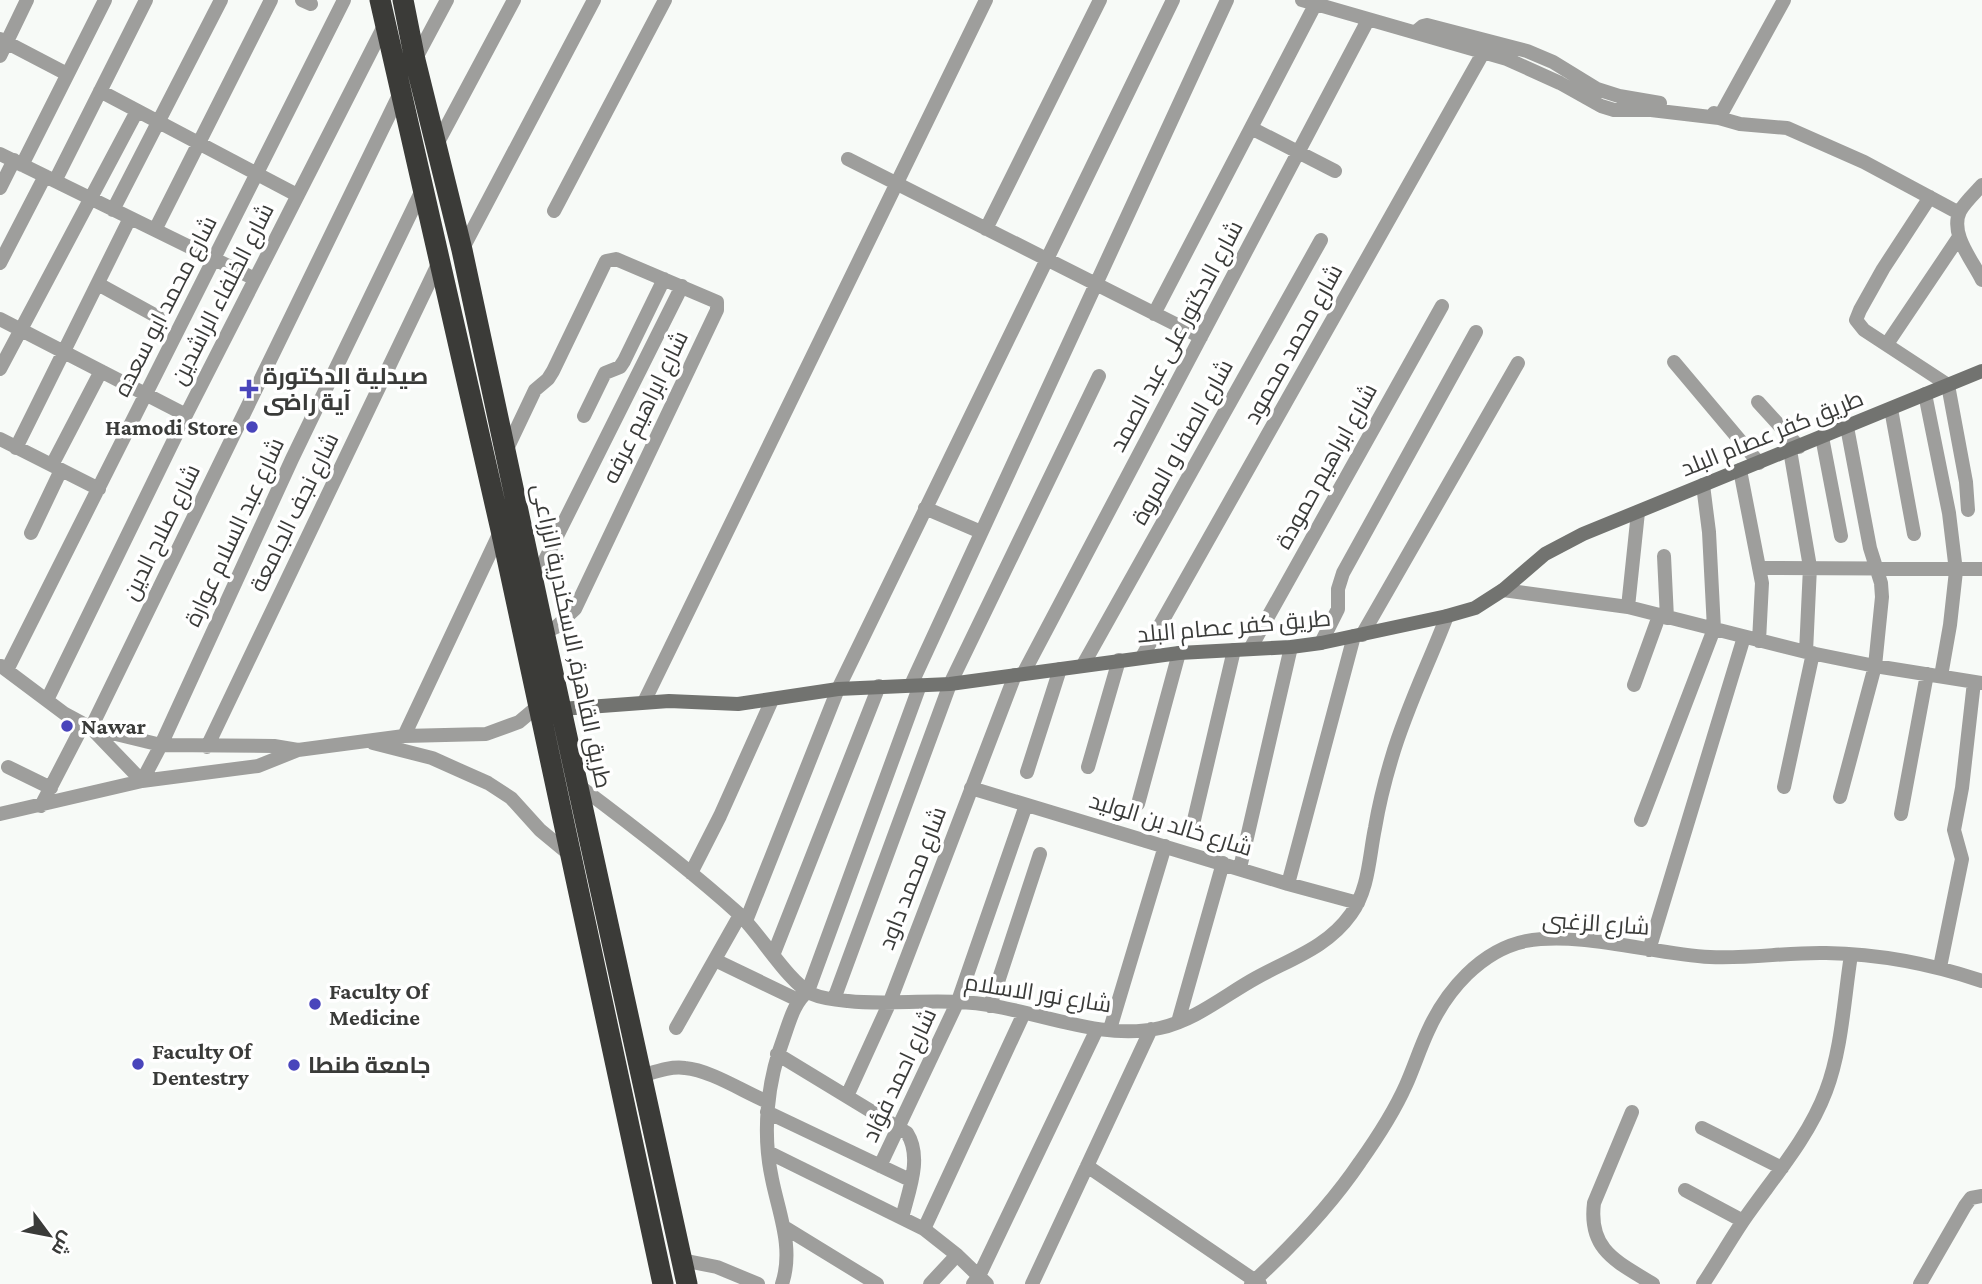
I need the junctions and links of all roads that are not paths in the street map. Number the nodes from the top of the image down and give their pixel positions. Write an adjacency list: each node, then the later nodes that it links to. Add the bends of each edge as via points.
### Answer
1 (27, 0): 22 (street)
2 (105, 0): 25 (street)
3 (146, 0): 26 (street)
4 (221, 0): 30 (street)
5 (271, 0): 32 (street)
6 (344, 0): 38 (street, شارع محمد ابو سعده)
7 (380, 0): 20 (highway, طريق القاهرة, الاسكندرية الزراعى)
8 (403, 0): 24 (highway, طريق القاهرة, الاسكندرية الزراعى)
9 (447, 0): 24 (street)
10 (514, 0): 33 (street)
11 (594, 0): 56 (street)
12 (665, 0): 50 (street)
13 (986, 0): 40 (street)
14 (1100, 0): 52 (street)
15 (1173, 0): 59 (street)
16 (1227, 0): 65 (street)
17 (1784, 0): 29 (street)
18 (1308, 2): 19 (street); 31 (street)
19 (1368, 20): 21 (street); 34 (street, شارع الدكتور على عبد الصمد)
20 (385, 24): 27 (highway, طريق القاهرة, الاسكندرية الزراعى); 44 (street, شارع الخلفاء الراشدين)
21 (1416, 32): 23 (street); 29 (street, via 1427,25 1527,51 1608,93 1710,111)
22 (2, 46): 25 (street)
23 (1483, 52): 29 (street, via 1521,64 1614,110); 131 (street, شارع محمد محمود)
24 (415, 60): 33 (highway, طريق القاهرة, الاسكندرية الزراعى)
25 (68, 74): 35 (street)
26 (100, 91): 28 (street); 39 (street)
27 (400, 93): 43 (highway, طريق القاهرة, الاسكندرية الزراعى); 150 (street, شارع صلاح الدين)
28 (137, 110): 30 (street); 46 (street)
29 (1718, 118): 45 (street, via 1787,128)
30 (158, 122): 32 (street); 49 (street)
31 (1251, 128): 34 (street); 68 (street)
32 (199, 143): 38 (street); 53 (street)
33 (436, 146): 56 (highway, طريق القاهرة, الاسكندرية الزراعى)
34 (1298, 152): 37 (street); 73 (street, شارع الدكتور على عبد الصمد)
35 (12, 159): 39 (street); 42 (street)
36 (848, 159): 40 (street)
37 (1335, 171)
38 (257, 173): 44 (street); 57 (street, شارع محمد ابو سعده)
39 (50, 178): 46 (street); 60 (street)
40 (898, 185): 52 (street); 147 (street)
41 (1982, 185): 47 (street)
42 (0, 188)
43 (423, 188): 58 (highway, طريق القاهرة, الاسكندرية الزراعى); 153 (street, شارع عبد السلام عوارة, via 292,458)
44 (297, 195): 61 (street, شارع الخلفاء الراشدين)
45 (1930, 197): 47 (street); 74 (street, via 1857,316 1857,324)
46 (90, 198): 49 (street); 71 (street)
47 (1963, 207): 48 (street); 54 (street)
48 (1982, 208)
49 (114, 210): 51 (street)
50 (554, 211)
51 (130, 218): 53 (street); 64 (street)
52 (986, 229): 59 (street)
53 (155, 230): 57 (street)
54 (1959, 237): 63 (street); 74 (street)
55 (1321, 240): 133 (street, شارع الصفا و المروة)
56 (462, 250): 94 (highway, طريق القاهرة, الاسكندرية الزراعى)
57 (214, 259): 61 (street); 83 (street, شارع محمد ابو سعده)
58 (440, 259): 104 (highway, طريق القاهرة, الاسكندرية الزراعى); 154 (street, شارع نجف الجامعة)
59 (1046, 259): 65 (street); 100 (street)
60 (0, 263)
61 (255, 279): 87 (street, شارع الخلفاء الراشدين)
62 (664, 279): 66 (street, شارع ابراهيم عرفه); 88 (street, via 624,361 605,373); 94 (street, شارع ابراهيم عرفه, via 616,260 606,261 553,371 535,390)
63 (1982, 280)
64 (97, 284): 69 (street); 75 (street)
65 (1096, 284): 68 (street); 105 (street)
66 (681, 286): 115 (street); 121 (street, شارع ابراهيم عرفه, via 713,298 717,310 575,609)
67 (1442, 306): 127 (street, شارع ابراهيم حمودة)
68 (1154, 314): 73 (street)
69 (158, 317)
70 (0, 319): 71 (street)
71 (21, 330): 75 (street); 78 (street)
72 (1476, 332): 125 (street, via 1343,573 1338,609)
73 (1201, 337): 137 (street, شارع الدكتور على عبد الصمد)
74 (1887, 344): 82 (street)
75 (64, 352): 79 (street); 92 (street)
76 (1674, 362): 95 (street)
77 (1518, 363): 122 (street)
78 (0, 369)
79 (101, 371): 83 (street); 96 (street)
80 (1982, 371): 82 (street, طريق كفر عصام البلد)
81 (1099, 376): 140 (street)
82 (1948, 385): 84 (street, طريق كفر عصام البلد); 101 (street)
83 (146, 394): 87 (street); 99 (street, شارع محمد ابو سعده)
84 (1925, 394): 86 (street, طريق كفر عصام البلد); 103 (street)
85 (1758, 402): 93 (street)
86 (1891, 409): 89 (street, طريق كفر عصام البلد); 107 (street)
87 (186, 415): 146 (street, شارع الخلفاء الراشدين)
88 (584, 416)
89 (1847, 427): 90 (street, طريق كفر عصام البلد); 113 (street)
90 (1822, 437): 93 (street, طريق كفر عصام البلد); 108 (street)
91 (0, 439): 92 (street)
92 (16, 448): 96 (street)
93 (1795, 448): 95 (street, طريق كفر عصام البلد); 110 (street)
94 (505, 452): 115 (highway, طريق القاهرة, الاسكندرية الزراعى)
95 (1759, 463): 97 (street, طريق كفر عصام البلد)
96 (57, 468): 99 (street); 106 (street)
97 (1740, 470): 98 (street, طريق كفر عصام البلد); 111 (street)
98 (1703, 485): 102 (street, طريق كفر عصام البلد); 120 (street)
99 (99, 489): 134 (street, شارع محمد ابو سعده)
100 (925, 508): 105 (street); 144 (street)
101 (1975, 510): 103 (street)
102 (1638, 512): 116 (street, طريق كفر عصام البلد, via 1564,543); 117 (street)
103 (1949, 513): 114 (street)
104 (501, 530): 148 (highway, طريق القاهرة, الاسكندرية الزراعى); 151 (street)
105 (981, 532): 141 (street)
106 (31, 533)
107 (1914, 534)
108 (1841, 536)
109 (1664, 556): 119 (street)
110 (1810, 567): 111 (street); 113 (street); 130 (street)
111 (1760, 568): 124 (street)
112 (1982, 569): 114 (street)
113 (1878, 570): 114 (street); 135 (street, via 1882,597)
114 (1956, 571): 138 (street, via 1950,625)
115 (533, 584): 121 (highway, طريق القاهرة, الاسكندرية الزراعى)
116 (1503, 590): 117 (street); 118 (street, طريق كفر عصام البلد, via 1475,608)
117 (1628, 607): 119 (street)
118 (1447, 617): 122 (street, طريق كفر عصام البلد); 179 (street, شارع نور الاسلام, via 1392,756 1367,880)
119 (1663, 617): 120 (street); 142 (street)
120 (1714, 629): 123 (street); 171 (street)
121 (544, 632): 149 (highway, طريق القاهرة, الاسكندرية الزراعى)
122 (1358, 636): 125 (street, طريق كفر عصام البلد); 178 (street)
123 (1744, 637): 124 (street); 181 (street)
124 (1759, 640): 130 (street)
125 (1321, 643): 126 (street, طريق كفر عصام البلد)
126 (1291, 647): 127 (street, طريق كفر عصام البلد); 176 (street)
127 (1250, 649): 128 (street, طريق كفر عصام البلد)
128 (1234, 650): 129 (street, طريق كفر عصام البلد); 170 (street)
129 (1179, 653): 131 (street, طريق كفر عصام البلد); 165 (street)
130 (1809, 653): 135 (street); 161 (street)
131 (1143, 657): 132 (street, طريق كفر عصام البلد)
132 (1119, 660): 133 (street, طريق كفر عصام البلد); 157 (street)
133 (1083, 665): 136 (street, طريق كفر عصام البلد)
134 (4, 667): 146 (street)
135 (1875, 667): 138 (street); 164 (street)
136 (1060, 669): 137 (street, طريق كفر عصام البلد); 158 (street)
137 (1019, 675): 140 (street, طريق كفر عصام البلد); 163 (street, شارع محمد داود)
138 (1934, 675): 139 (street); 169 (street)
139 (1978, 683): 185 (street, via 1954,830 1962,859)
140 (950, 684): 141 (street, طريق كفر عصام البلد); 188 (street)
141 (916, 685): 143 (street, طريق كفر عصام البلد); 187 (street)
142 (1634, 685)
143 (879, 686): 144 (street, طريق كفر عصام البلد); 182 (street)
144 (838, 689): 145 (street, طريق كفر عصام البلد); 180 (street)
145 (772, 699): 147 (street, طريق كفر عصام البلد, via 738,704); 177 (street)
146 (47, 700): 150 (street)
147 (644, 702): 149 (street, طريق كفر عصام البلد)
148 (538, 706): 151 (street, via 497,732); 173 (highway, طريق القاهرة, الاسكندرية الزراعى)
149 (561, 709): 160 (highway, طريق القاهرة, الاسكندرية الزراعى)
150 (87, 726): 153 (street); 159 (street); 162 (street, شارع صلاح الدين)
151 (404, 736): 152 (street)
152 (368, 742): 155 (street); 173 (street, via 432,758 488,783)
153 (161, 745): 154 (street); 159 (street, شارع عبد السلام عوارة)
154 (208, 747): 155 (street)
155 (298, 750): 159 (street, via 258,766)
156 (8, 766): 162 (street)
157 (1088, 767)
158 (1027, 772)
159 (142, 780): 167 (street)
160 (578, 785): 177 (street, شارع نور الاسلام); 198 (highway, طريق القاهرة, الاسكندرية الزراعى)
161 (1784, 786)
162 (51, 788): 167 (street, شارع صلاح الدين)
163 (971, 789): 166 (street, شارع خالد بن الوليد); 190 (street, شارع محمد داود)
164 (1840, 797)
165 (1138, 804)
166 (1026, 805): 172 (street, شارع خالد بن الوليد); 189 (street, شارع احمد فؤاد)
167 (41, 806): 168 (street)
168 (0, 814)
169 (1901, 814)
170 (1194, 820)
171 (1641, 820)
172 (1165, 846): 175 (street, شارع خالد بن الوليد); 195 (street)
173 (569, 854): 200 (highway, طريق القاهرة, الاسكندرية الزراعى)
174 (1040, 854): 191 (street)
175 (1223, 863): 176 (street, شارع خالد بن الوليد); 193 (street)
176 (1240, 868): 178 (street, شارع خالد بن الوليد)
177 (691, 873): 180 (street, شارع نور الاسلام)
178 (1289, 884): 179 (street, شارع خالد بن الوليد)
179 (1357, 903): 193 (street, شارع نور الاسلام, via 1321,944)
180 (743, 918): 182 (street, شارع نور الاسلام); 184 (street)
181 (1649, 950): 183 (street, شارع الزغبى, via 1720,957); 221 (street, شارع الزغبى, via 1552,938 1523,942 1493,955 1466,975 1439,1010 1405,1088 1361,1162)
182 (774, 953): 187 (street, شارع نور الاسلام)
183 (1851, 955): 185 (street, شارع الزغبى); 208 (street, via 1827,1088)
184 (715, 960): 187 (street); 194 (street)
185 (1940, 967): 186 (street, شارع الزغبى)
186 (1982, 981)
187 (803, 995): 188 (street, شارع نور الاسلام); 197 (street)
188 (834, 999): 190 (street, شارع نور الاسلام)
189 (958, 1002): 190 (street, شارع نور الاسلام); 191 (street, شارع نور الاسلام); 203 (street, شارع احمد فؤاد)
190 (889, 1004): 199 (street, شارع محمد داود)
191 (990, 1006): 192 (street, شارع نور الاسلام)
192 (1024, 1013): 195 (street, شارع نور الاسلام); 217 (street)
193 (1178, 1021): 196 (street, شارع نور الاسلام)
194 (676, 1028)
195 (1104, 1029): 196 (street, شارع نور الاسلام); 220 (street)
196 (1151, 1029): 207 (street)
197 (777, 1054): 199 (street); 201 (street)
198 (643, 1084): 200 (highway); 201 (street, via 667,1069 686,1068); 212 (highway, طريق القاهرة, الاسكندرية الزراعى)
199 (847, 1096): 203 (street)
200 (623, 1098): 213 (highway, طريق القاهرة, الاسكندرية الزراعى)
201 (768, 1107): 205 (street); 206 (street)
202 (1632, 1112): 229 (street, via 1592,1217 1595,1233 1610,1256)
203 (900, 1128): 206 (street, شارع احمد فؤاد); 209 (street, via 914,1149)
204 (1702, 1128): 208 (street)
205 (768, 1152): 214 (street); 216 (street)
206 (880, 1166): 209 (street)
207 (1087, 1166): 221 (street); 228 (street)
208 (1782, 1168): 215 (street)
209 (910, 1180): 214 (street)
210 (1685, 1190): 215 (street)
211 (1982, 1196): 231 (street, via 1965,1206)
212 (670, 1208): 213 (highway); 219 (highway, طريق القاهرة, الاسكندرية الزراعى)
213 (647, 1214): 222 (highway, طريق القاهرة, الاسكندرية الزراعى)
214 (902, 1218): 217 (street)
215 (1743, 1221): 230 (street)
216 (784, 1227): 225 (street, via 787,1257); 226 (street)
217 (924, 1229): 218 (street)
218 (957, 1255): 220 (street); 227 (street)
219 (682, 1260): 223 (highway, طريق القاهرة, الاسكندرية الزراعى); 224 (street, via 717,1267)
220 (980, 1281)
221 (1255, 1283)
222 (663, 1284)
223 (687, 1284)
224 (758, 1284)
225 (782, 1284)
226 (877, 1284)
227 (930, 1284)
228 (1032, 1284)
229 (1653, 1284)
230 (1703, 1284)
231 (1920, 1284)

